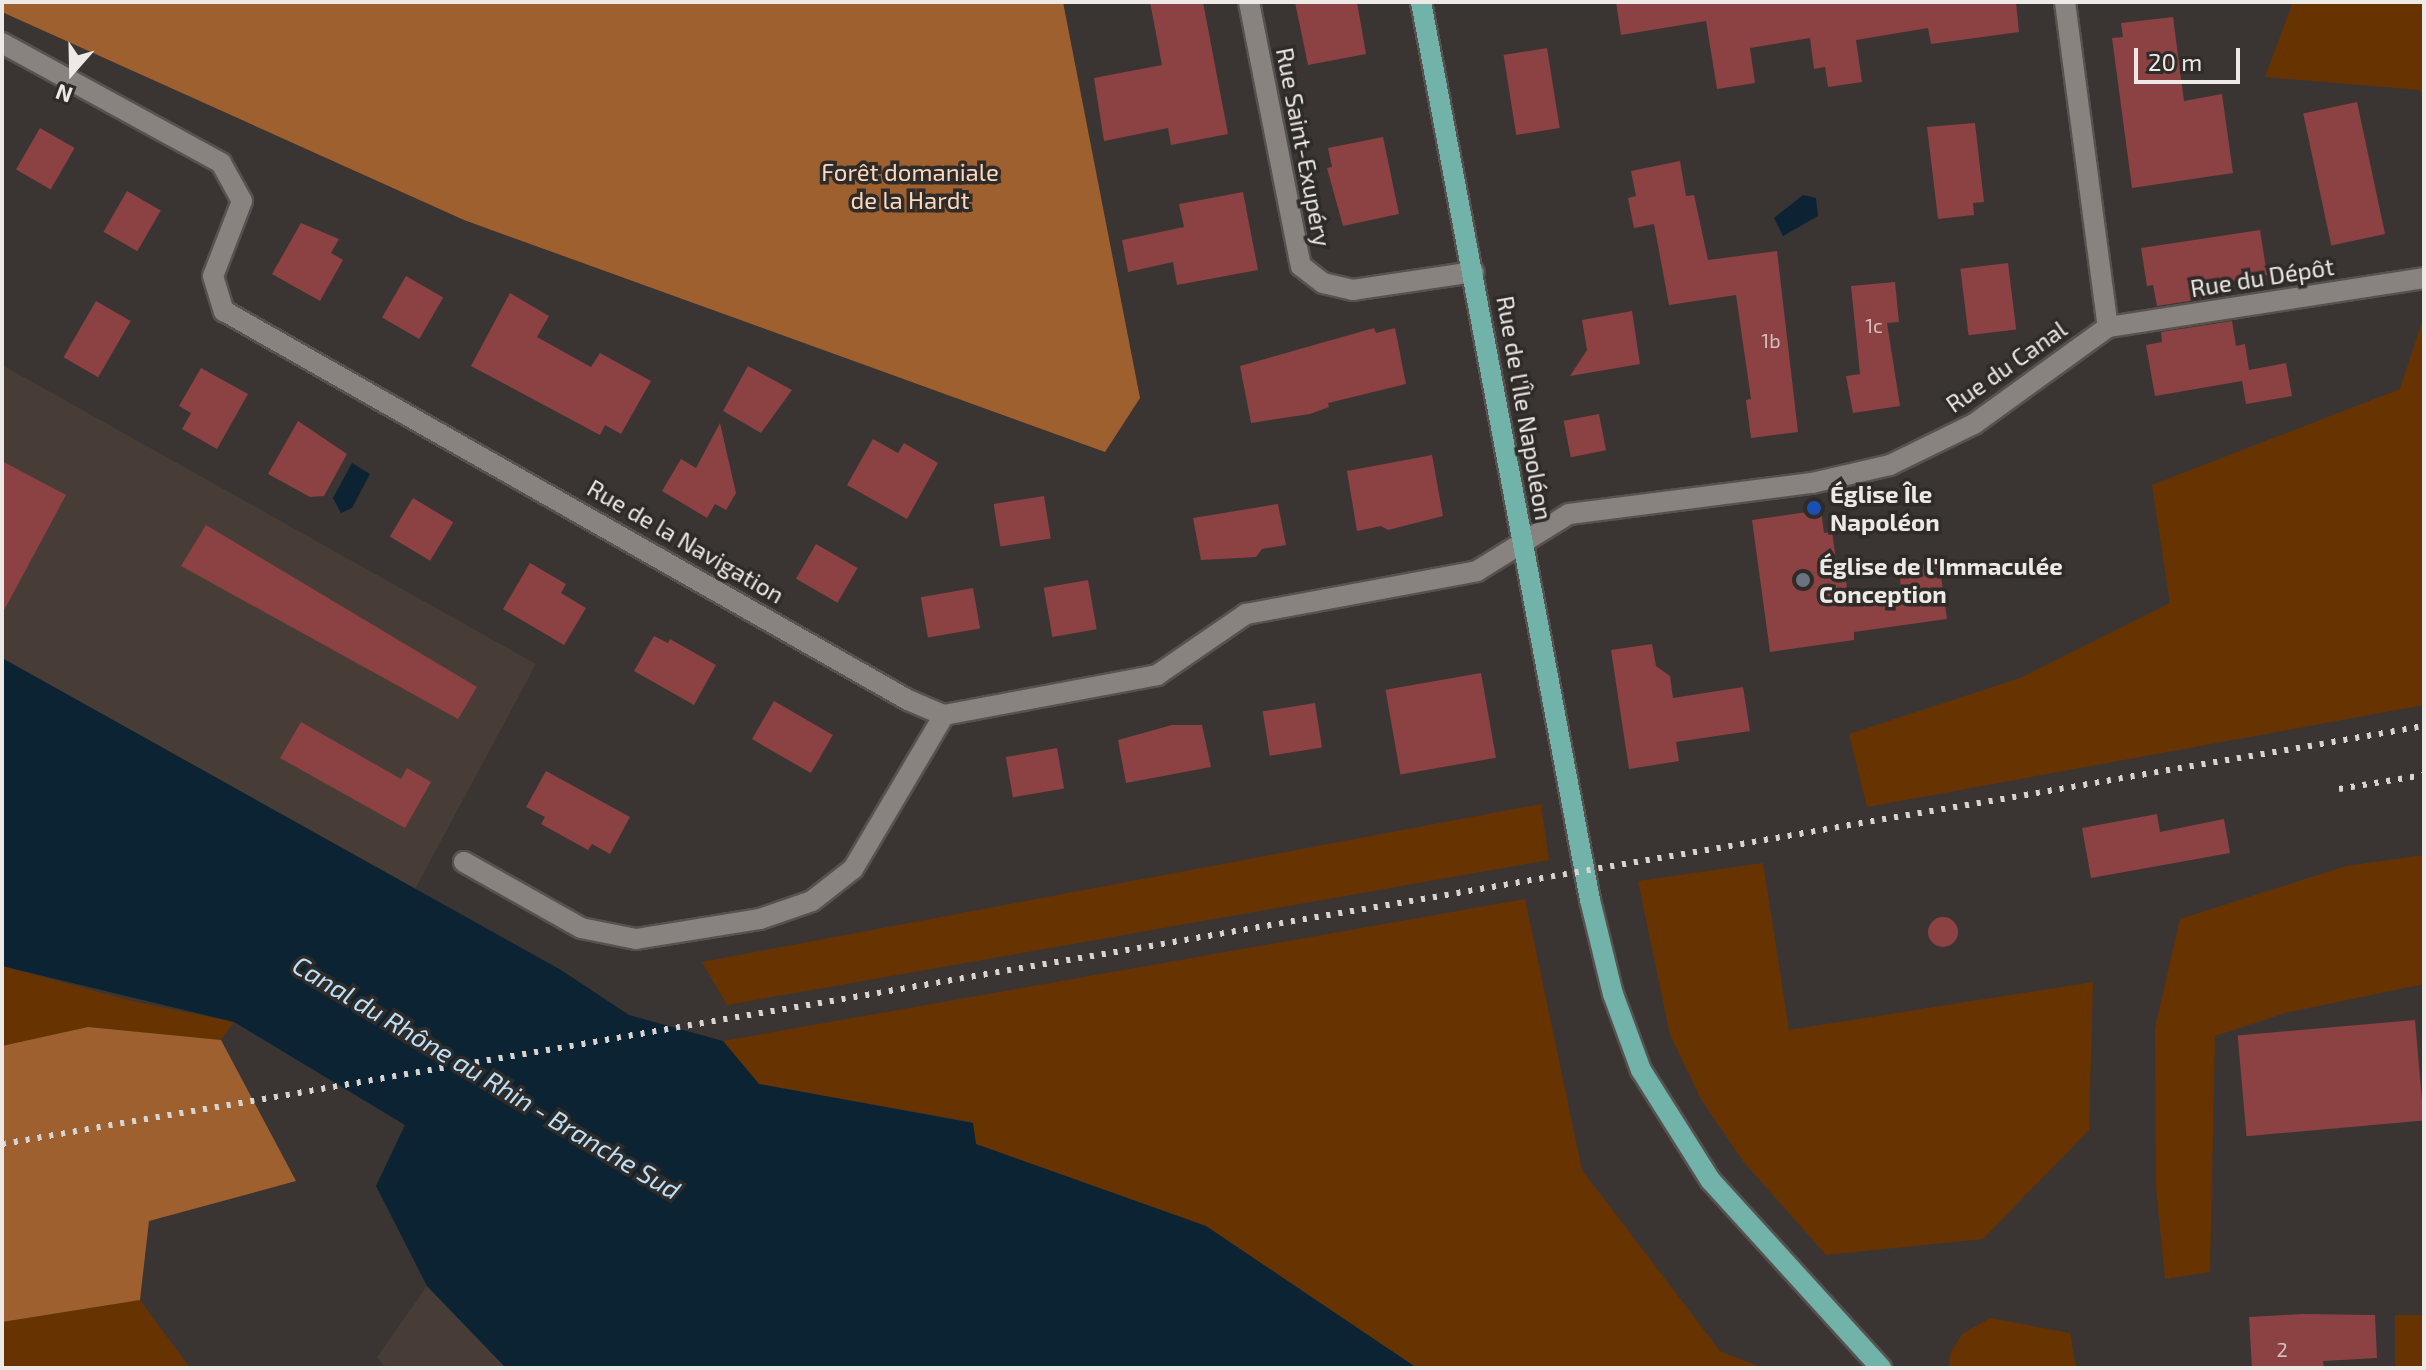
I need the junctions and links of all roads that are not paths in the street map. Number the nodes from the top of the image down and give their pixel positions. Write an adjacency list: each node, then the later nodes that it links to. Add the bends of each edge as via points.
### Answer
1 (1249, 2): 5 (street, Rue Saint-Exupéry, via 1301,266 1323,283 1353,290)
2 (1421, 2): 5 (main road, Rue de l'Île Napoléon)
3 (2065, 2): 7 (street)
4 (2, 43): 9 (street, Rue de la Navigation, via 221,163 242,201 213,276 224,311 908,700)
5 (1474, 272): 8 (main road, Rue de l'Île Napoléon)
6 (2424, 278): 7 (street, Rue du Dépôt)
7 (2108, 327): 8 (street, Rue du Canal, via 1974,424 1890,465 1812,483 1569,514)
8 (1524, 542): 9 (street, via 1477,571 1246,614 1157,675); 11 (main road, Rue de l'Île Napoléon, via 1613,994 1641,1070 1711,1181)
9 (944, 715): 10 (street, via 853,869 812,901 760,919 636,939 581,928)
10 (464, 862)
11 (1881, 1368)

